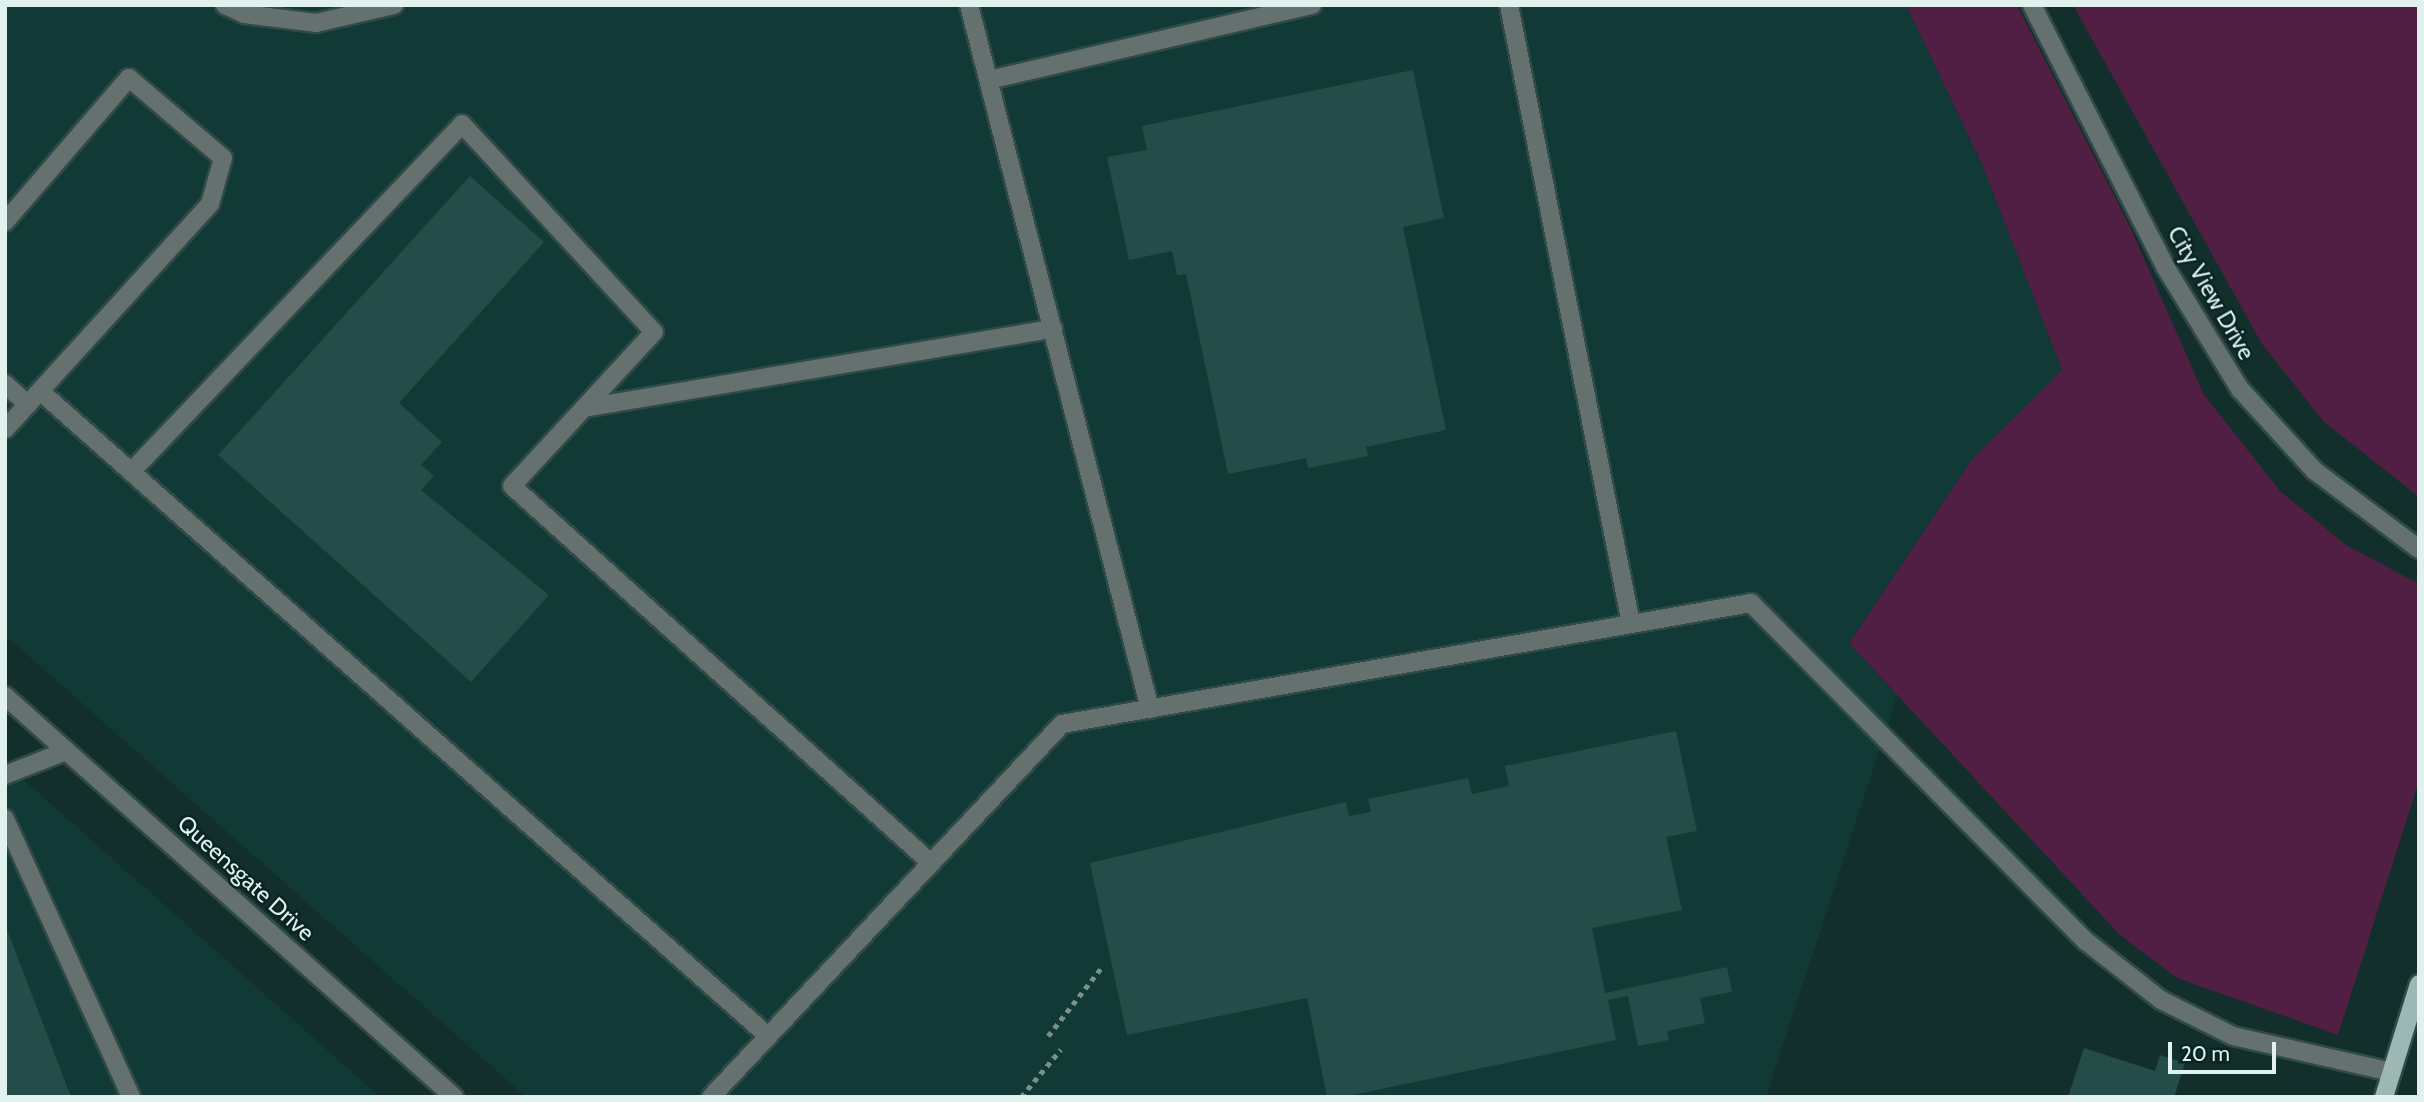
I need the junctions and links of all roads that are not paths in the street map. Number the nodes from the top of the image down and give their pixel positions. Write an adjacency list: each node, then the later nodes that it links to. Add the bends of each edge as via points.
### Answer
1 (225, 5): 2 (street, via 244,14 316,23)
2 (394, 5)
3 (969, 5): 7 (street)
4 (1312, 5): 7 (street)
5 (1509, 5): 16 (street)
6 (2032, 5): 15 (street, City View Drive, via 2166,268 2240,390 2315,471)
7 (989, 80): 9 (street)
8 (5, 222): 11 (street, via 129,78 223,158 209,204)
9 (1053, 329): 12 (street); 18 (street)
10 (5, 384): 11 (street)
11 (34, 398): 13 (street); 14 (street)
12 (584, 408): 14 (street, via 654,332 462,124); 22 (street, via 512,486)
13 (5, 429)
14 (131, 472): 24 (street)
15 (2419, 549)
16 (1631, 624): 18 (street); 25 (street, via 1751,603 2087,942 2161,1000 2233,1036)
17 (5, 696): 19 (street, Queensgate Drive)
18 (1150, 709): 22 (street, via 1062,724)
19 (66, 751): 20 (street); 27 (street, Queensgate Drive)
20 (5, 775)
21 (5, 820): 26 (street)
22 (931, 863): 24 (street)
23 (2419, 984): 25 (main road)
24 (768, 1036): 28 (street)
25 (2392, 1072): 29 (main road)
26 (131, 1097)
27 (454, 1097)
28 (711, 1097)
29 (2384, 1097)

